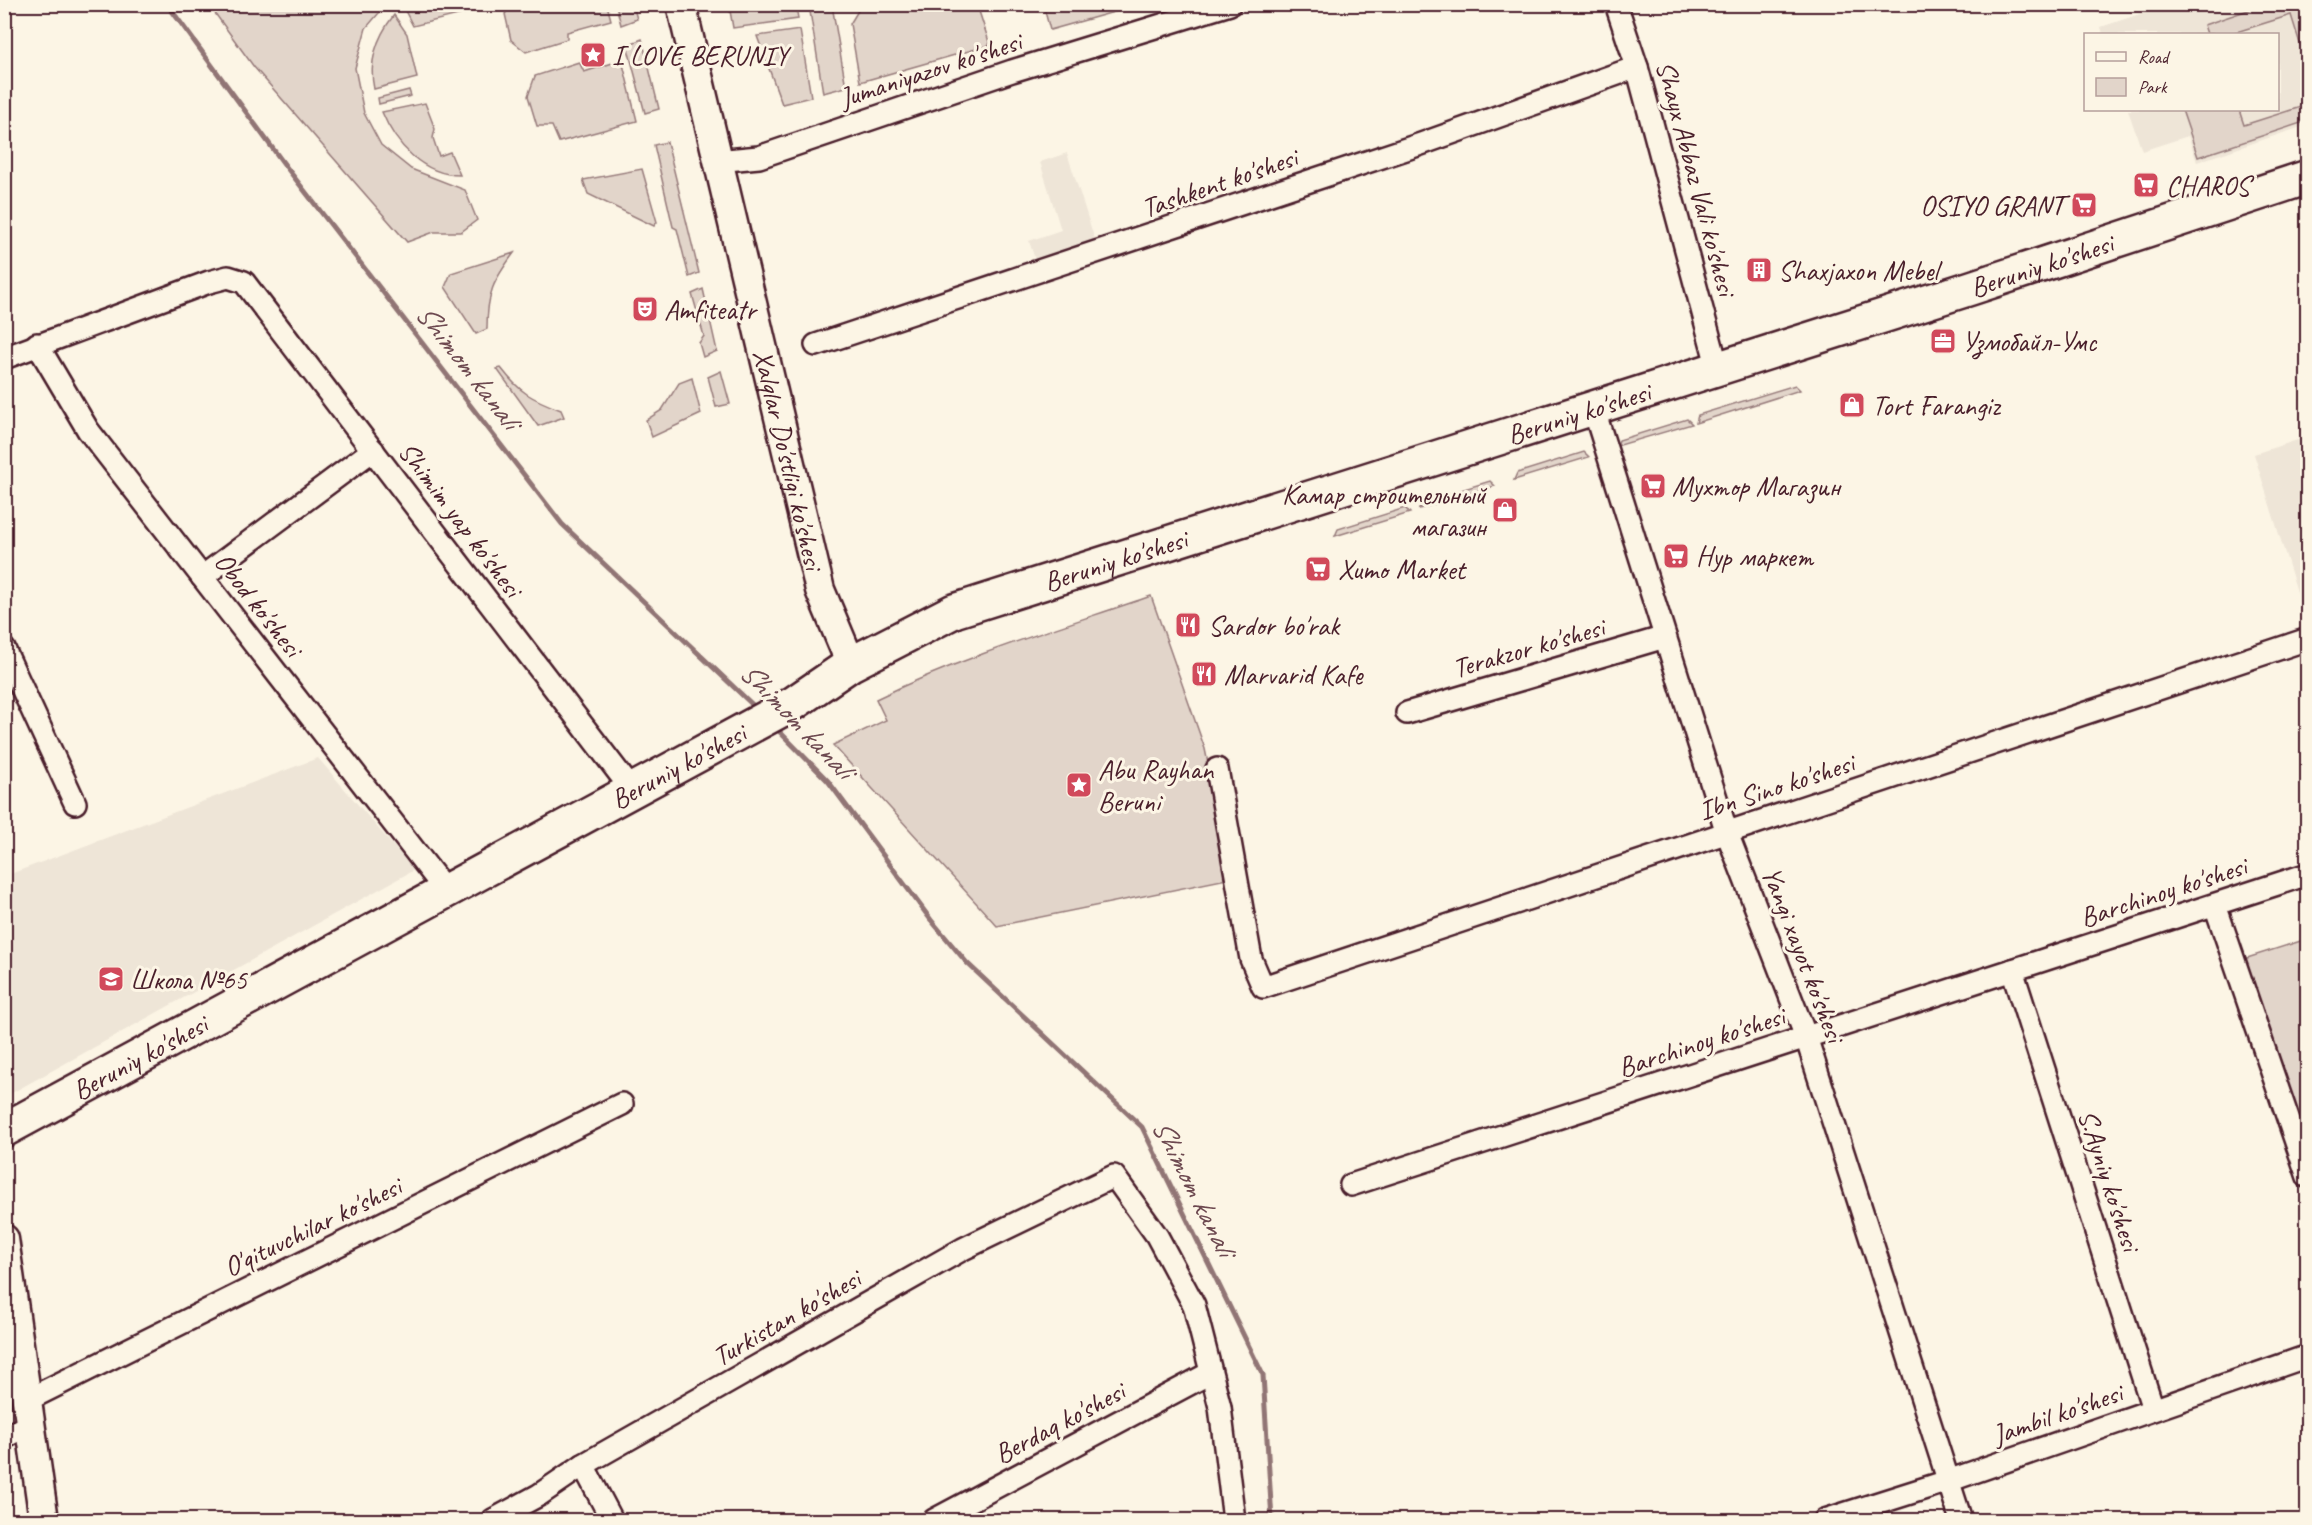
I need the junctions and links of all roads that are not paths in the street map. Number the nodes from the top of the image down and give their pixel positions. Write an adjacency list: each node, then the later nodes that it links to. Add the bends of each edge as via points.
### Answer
1 (681, 4): 5 (street, Xalqlar Do'stligi ko'shesi)
2 (1230, 4): 5 (street, Jumaniyazov ko'shesi, via 1012,71 759,157)
3 (1616, 4): 4 (street, Shayx Abbaz Vali ko'shesi)
4 (1637, 67): 8 (street, Tashkent ko'shesi, via 1421,144); 10 (street, Shayx Abbaz Vali ko'shesi)
5 (716, 161): 17 (street, Xalqlar Do'stligi ko'shesi, via 820,590)
6 (2307, 177): 10 (main road, Beruniy ko'shesi)
7 (38, 344): 9 (street); 12 (street, Shimim yap ko'shesi, via 209,282 228,277 244,282); 13 (street, Obod ko'shesi, via 88,430)
8 (816, 345)
9 (4, 358)
10 (1718, 369): 11 (main road, Beruniy ko'shesi)
11 (1593, 407): 14 (street, Yangi xayot ko'shesi); 17 (main road, Beruniy ko'shesi, via 954,611)
12 (373, 450): 13 (street); 20 (street, Shimim yap ko'shesi)
13 (202, 577): 24 (street, Obod ko'shesi)
14 (1665, 637): 18 (street, Terakzor ko'shesi); 22 (street, Yangi xayot ko'shesi)
15 (2307, 639): 22 (street, Ibn Sino ko'shesi)
16 (4, 649): 21 (street)
17 (851, 664): 20 (main road, Beruniy ko'shesi, via 794,703)
18 (1407, 713)
19 (1217, 770): 22 (street, Ibn Sino ko'shesi, via 1251,959 1263,987)
20 (632, 790): 24 (main road, Beruniy ko'shesi)
21 (75, 802)
22 (1727, 833): 27 (street, Yangi xayot ko'shesi)
23 (2307, 874): 25 (street, Barchinoy ko'shesi)
24 (446, 891): 29 (main road, Beruniy ko'shesi)
25 (2215, 905): 26 (street, Barchinoy ko'shesi); 30 (street)
26 (2012, 970): 27 (street, Barchinoy ko'shesi); 35 (street, S.Ayniy ko'shesi)
27 (1806, 1037): 31 (street, Barchinoy ko'shesi); 39 (street, Yangi xayot ko'shesi)
28 (622, 1104): 36 (street, O'qituvchilar ko'shesi)
29 (4, 1130)
30 (2307, 1177)
31 (1352, 1185)
32 (4, 1239): 36 (street)
33 (2307, 1356): 35 (street, Jambil ko'shesi)
34 (1210, 1373): 38 (street, Turkistan ko'shesi, via 1194,1305 1157,1236 1114,1176 963,1249); 43 (street, Berdaq ko'shesi); 44 (street, via 1221,1407)
35 (2153, 1409): 39 (street, Jambil ko'shesi)
36 (29, 1412): 37 (street, O'qituvchilar ko'shesi); 40 (street)
37 (4, 1438)
38 (583, 1465): 41 (street, Turkistan ko'shesi); 42 (street)
39 (1948, 1481): 45 (street, Jambil ko'shesi); 46 (street, Yangi xayot ko'shesi)
40 (44, 1521)
41 (493, 1521)
42 (612, 1521)
43 (934, 1521)
44 (1234, 1521)
45 (1825, 1521)
46 (1961, 1521)

